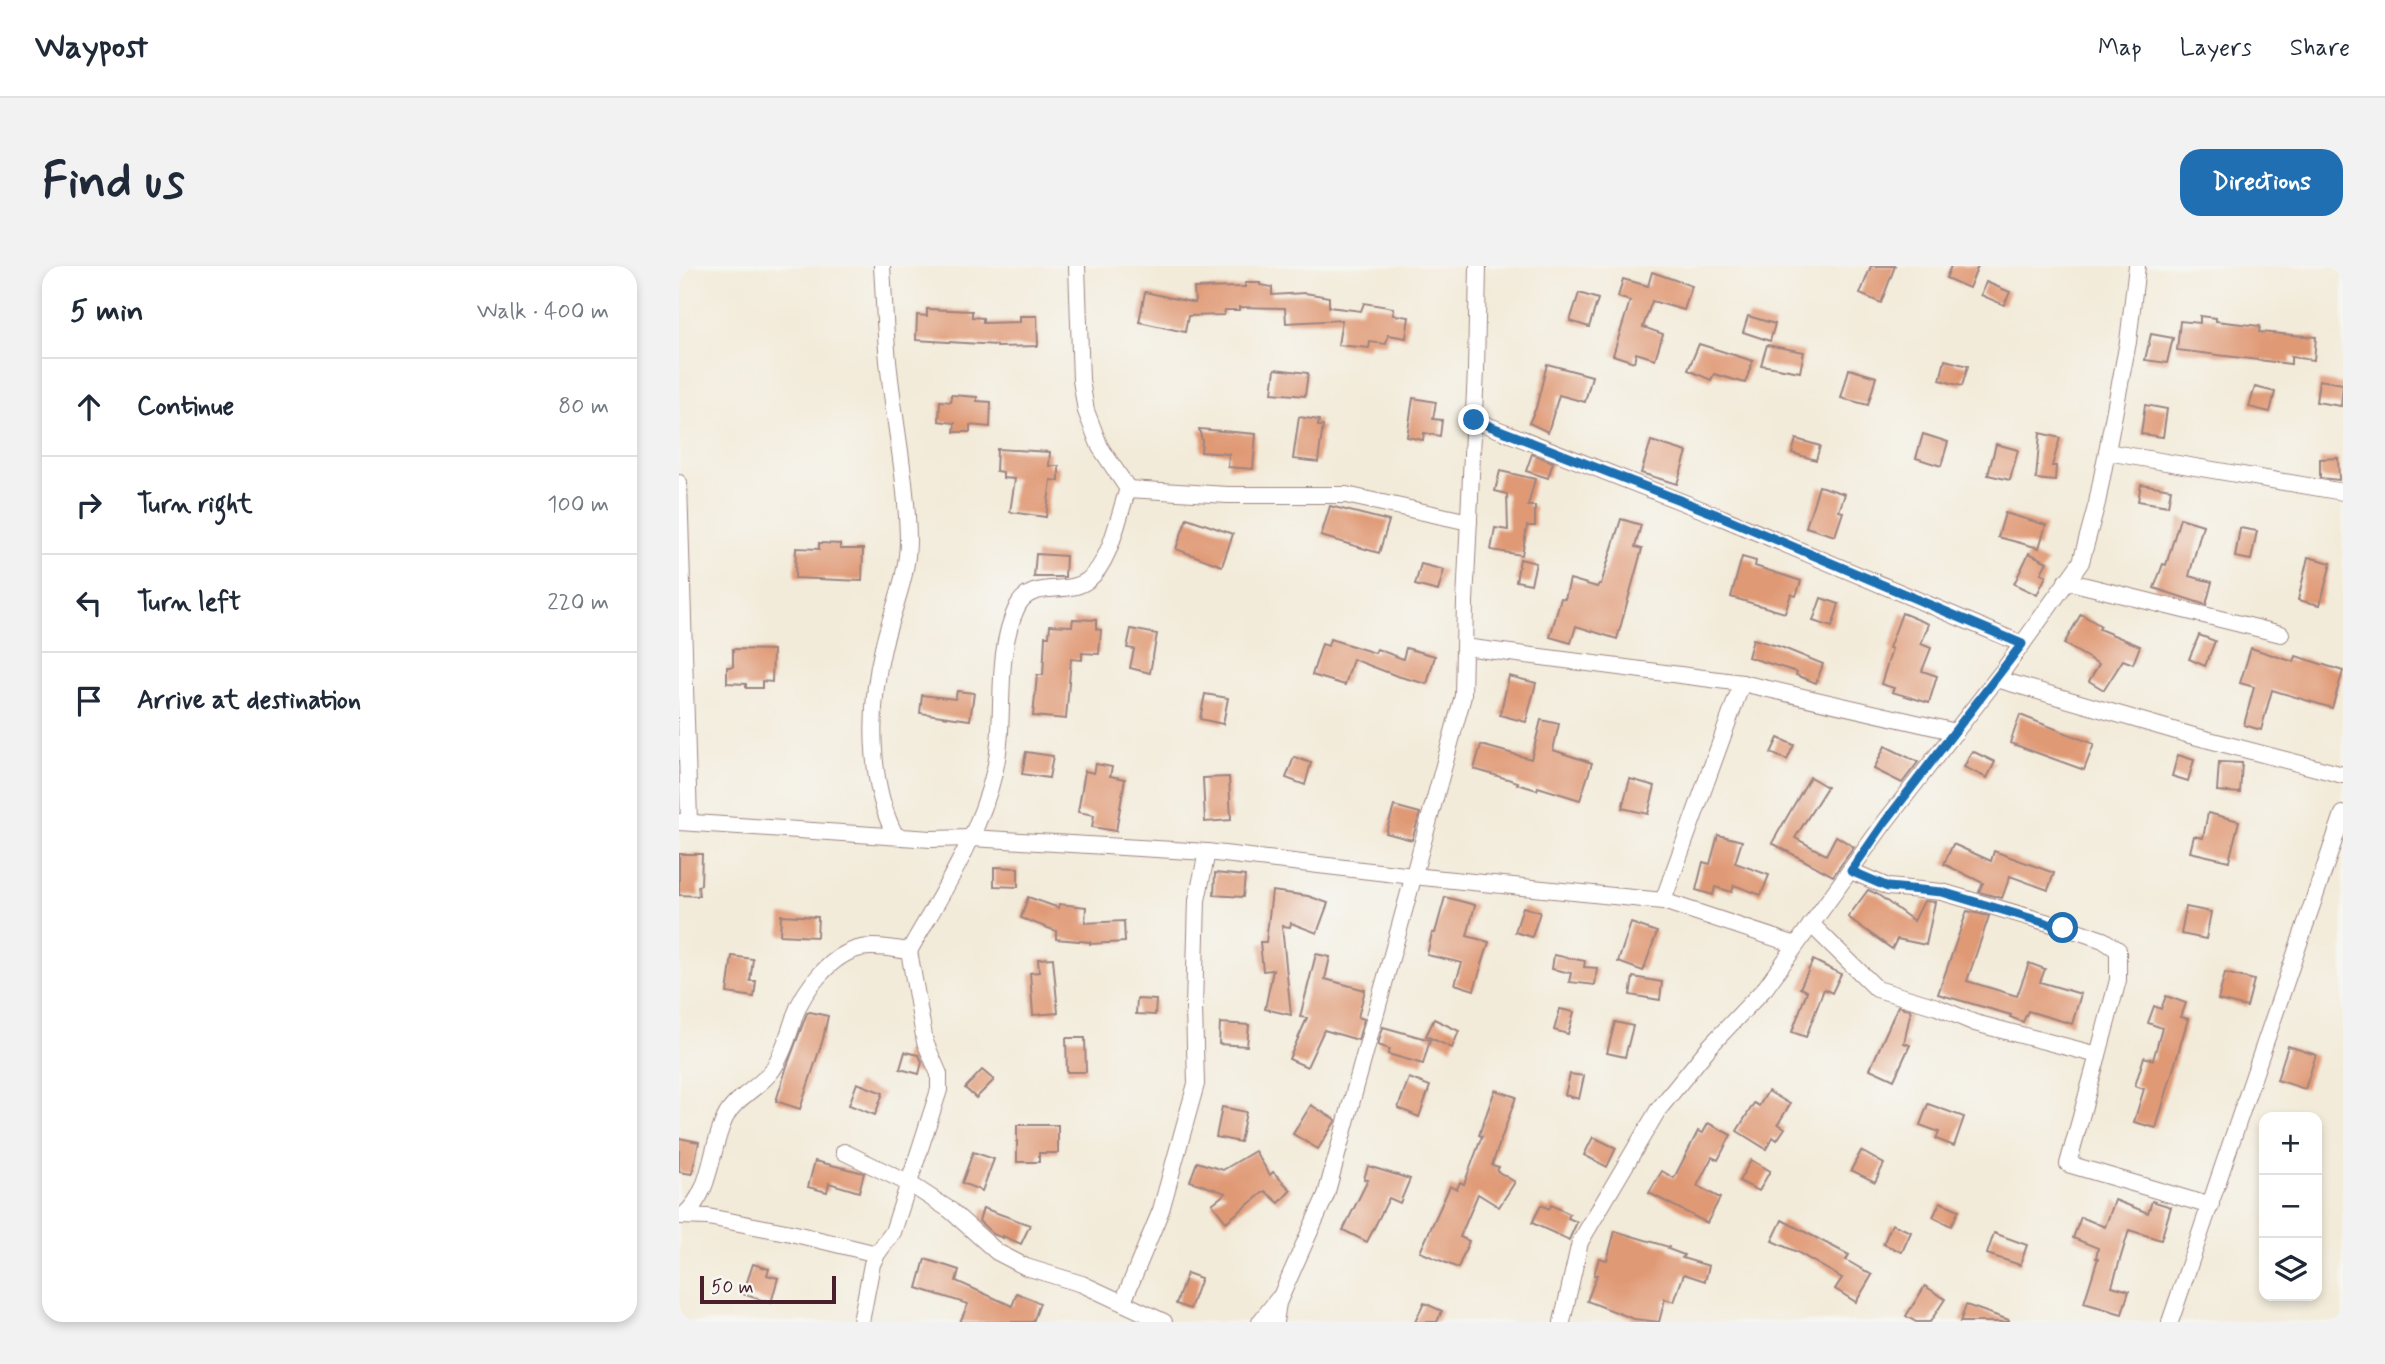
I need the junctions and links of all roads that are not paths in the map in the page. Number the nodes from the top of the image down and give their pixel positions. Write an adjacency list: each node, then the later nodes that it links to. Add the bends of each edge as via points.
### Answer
1 (882, 266): 21 (street, via 908,540 875,703 874,772)
2 (1077, 266): 8 (street, via 1086,411 1100,447)
3 (1478, 266): 5 (street)
4 (2137, 266): 6 (street)
5 (1474, 420): 10 (street); 13 (street, via 1723,517)
6 (2107, 452): 9 (street); 11 (street, via 2081,562)
7 (679, 483): 20 (street)
8 (1128, 489): 10 (street, via 1346,495); 22 (street, via 1101,566 1087,581 1073,587 1039,589 1015,610 1005,647 996,767)
9 (2343, 492)
10 (1469, 522): 14 (street)
11 (2066, 581): 12 (street); 13 (street)
12 (2281, 634)
13 (2022, 644): 15 (street)
14 (1464, 647): 16 (street); 25 (street, via 1463,696)
15 (1997, 679): 17 (street); 18 (street)
16 (1742, 683): 17 (street); 26 (street)
17 (1956, 732): 24 (street)
18 (2343, 775)
19 (2343, 814): 33 (street)
20 (684, 822): 21 (street)
21 (895, 835): 22 (street)
22 (971, 838): 23 (street); 29 (street)
23 (1207, 852): 25 (street); 37 (street, via 1197,900 1196,1084 1161,1210)
24 (1851, 871): 27 (street); 30 (street, via 1888,887 1942,892 2080,932 2118,950 2118,980)
25 (1413, 876): 26 (street); 36 (street, via 1325,1195)
26 (1663, 901): 28 (street)
27 (1811, 924): 28 (street); 30 (street, via 1877,989 1975,1023)
28 (1796, 945): 42 (street, via 1658,1110 1580,1242)
29 (909, 951): 32 (street, via 925,1042 939,1074 935,1106); 34 (street, via 859,948 834,962 814,982 802,998 773,1068 725,1118 703,1192)
30 (2098, 1055): 33 (street, via 2067,1164)
31 (843, 1152): 32 (street)
32 (910, 1184): 35 (street, via 893,1232); 37 (street, via 950,1210 997,1252)
33 (2211, 1206): 43 (street)
34 (682, 1216): 35 (street, via 791,1233)
35 (877, 1254): 38 (street)
36 (1281, 1296): 40 (street); 41 (street)
37 (1123, 1302): 39 (street)
38 (861, 1322)
39 (1164, 1322)
40 (1260, 1322)
41 (1275, 1322)
42 (1562, 1322)
43 (2171, 1322)

